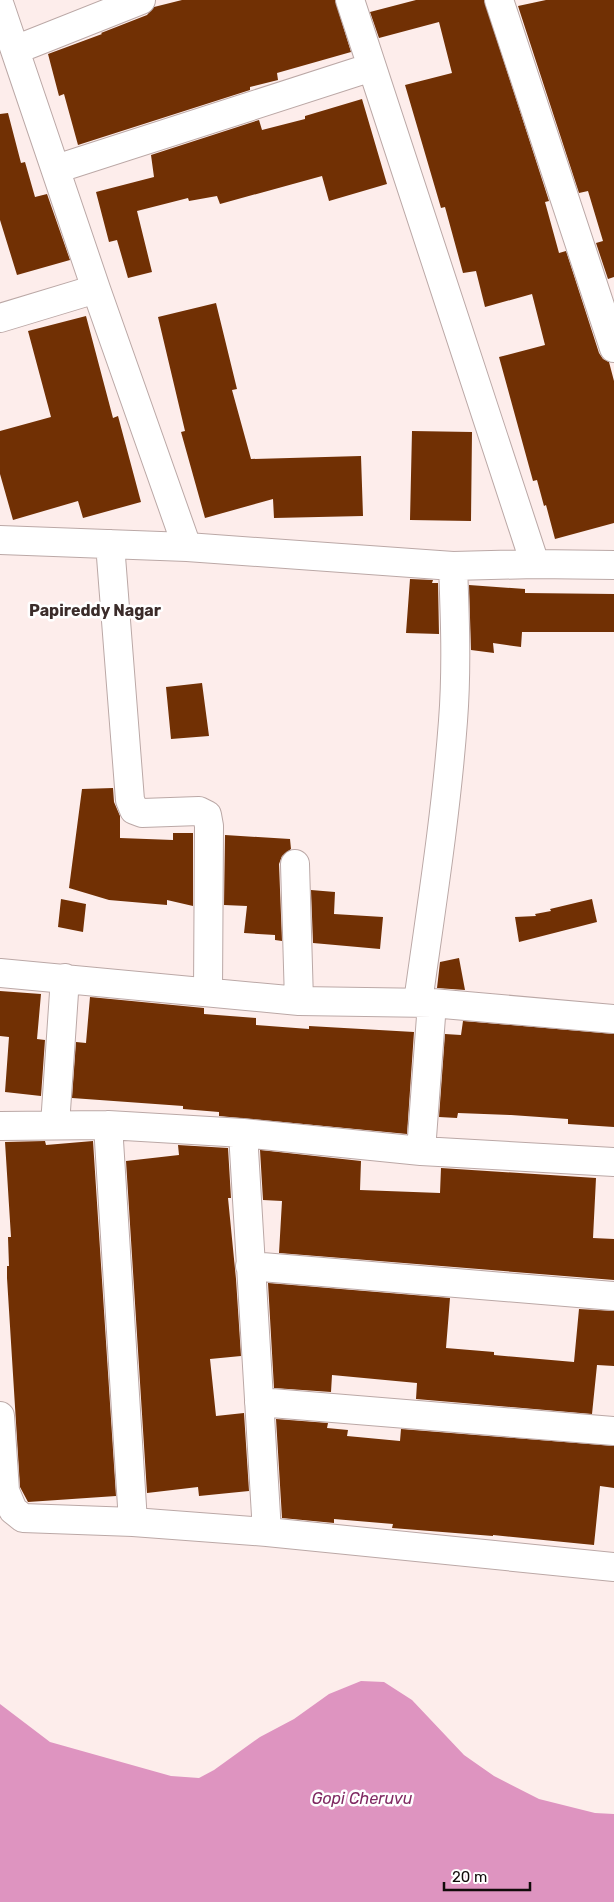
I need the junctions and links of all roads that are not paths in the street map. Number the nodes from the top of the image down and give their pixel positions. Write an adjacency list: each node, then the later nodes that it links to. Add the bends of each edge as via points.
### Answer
1 (141, 0): 4 (street)
2 (350, 0): 5 (street)
3 (508, 3): 7 (street)
4 (5, 28): 6 (street)
5 (372, 67): 6 (street); 14 (street)
6 (56, 169): 8 (street)
7 (604, 284): 10 (street)
8 (96, 289): 9 (street); 13 (street)
9 (0, 318)
10 (614, 348)
11 (0, 540): 12 (street)
12 (110, 544): 13 (street); 20 (street, via 130,800 134,810 142,813 199,811 207,815)
13 (187, 547): 15 (street)
14 (534, 564): 15 (street); 16 (street)
15 (453, 566): 22 (street, via 456,635 453,720)
16 (614, 566)
17 (295, 864): 21 (street)
18 (0, 973): 19 (street)
19 (65, 978): 20 (street); 24 (street)
20 (208, 992): 21 (street)
21 (299, 1001): 22 (street)
22 (425, 1002): 23 (street); 28 (street)
23 (614, 1019)
24 (55, 1125): 25 (street); 26 (street)
25 (108, 1125): 27 (street); 35 (street)
26 (0, 1126)
27 (243, 1133): 28 (street); 30 (street)
28 (422, 1151): 29 (street)
29 (614, 1162)
30 (250, 1266): 31 (street); 32 (street)
31 (614, 1296)
32 (259, 1402): 34 (street); 36 (street)
33 (0, 1416): 35 (street, via 5,1491 13,1510 23,1518)
34 (614, 1431)
35 (133, 1522): 36 (street)
36 (268, 1532): 37 (street)
37 (614, 1567)

